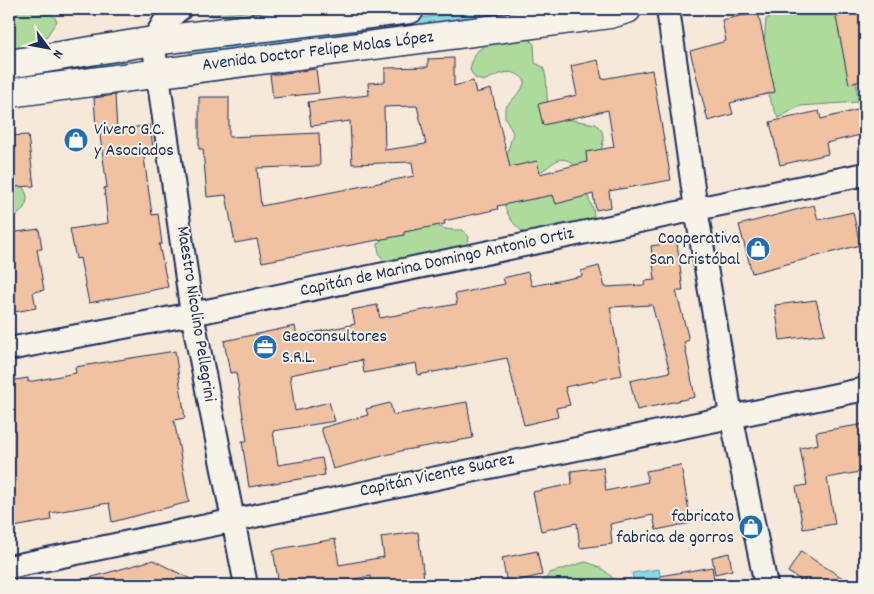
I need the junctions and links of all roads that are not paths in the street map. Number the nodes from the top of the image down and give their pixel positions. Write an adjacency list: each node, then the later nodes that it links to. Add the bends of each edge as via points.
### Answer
1 (180, 9): 5 (street, via 165,21)
2 (410, 9): 5 (main road, Avenida Doctor Felipe Molas López)
3 (627, 9): 7 (main road, Avenida Doctor Felipe Molas López, via 610,14)
4 (668, 9): 10 (street)
5 (153, 41): 6 (main road, Avenida Doctor Felipe Molas López); 7 (street, Maestro Nicolino Pellegrini)
6 (9, 64)
7 (159, 72): 8 (main road, Avenida Doctor Felipe Molas López); 11 (street, Maestro Nicolino Pellegrini)
8 (9, 92)
9 (865, 174): 10 (street, Capitán de Marina Domingo Antonio Ortiz)
10 (696, 208): 11 (street, Capitán de Marina Domingo Antonio Ortiz); 14 (street)
11 (192, 314): 12 (street, Capitán de Marina Domingo Antonio Ortiz); 15 (street, Maestro Nicolino Pellegrini)
12 (9, 349)
13 (865, 389): 14 (street, Capitán Vicente Suarez)
14 (731, 415): 15 (street, Capitán Vicente Suarez); 18 (street)
15 (232, 519): 16 (street, Capitán Vicente Suarez); 17 (street, Maestro Nicolino Pellegrini)
16 (9, 566)
17 (246, 585)
18 (766, 585)

